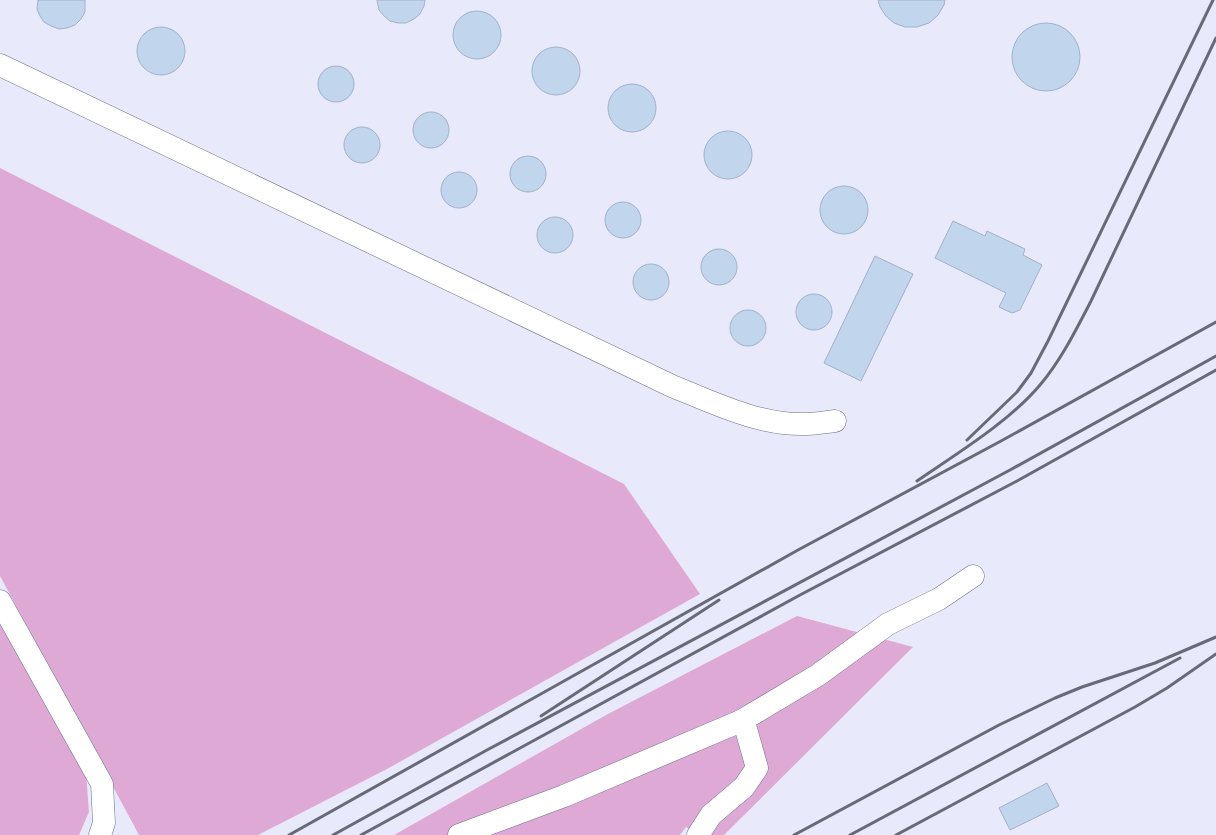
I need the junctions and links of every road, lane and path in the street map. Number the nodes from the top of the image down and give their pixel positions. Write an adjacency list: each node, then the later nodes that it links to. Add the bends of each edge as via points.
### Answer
1 (0, 65): 2 (lane, via 672,386 734,411 774,422 807,424)
2 (835, 421)
3 (973, 576): 5 (lane, via 939,599 888,624 818,675)
4 (0, 601): 6 (lane, via 102,784 104,823)
5 (741, 721): 7 (lane, via 564,796); 8 (lane, via 746,729 757,768 744,787 711,815)
6 (100, 835)
7 (459, 835)
8 (698, 835)

